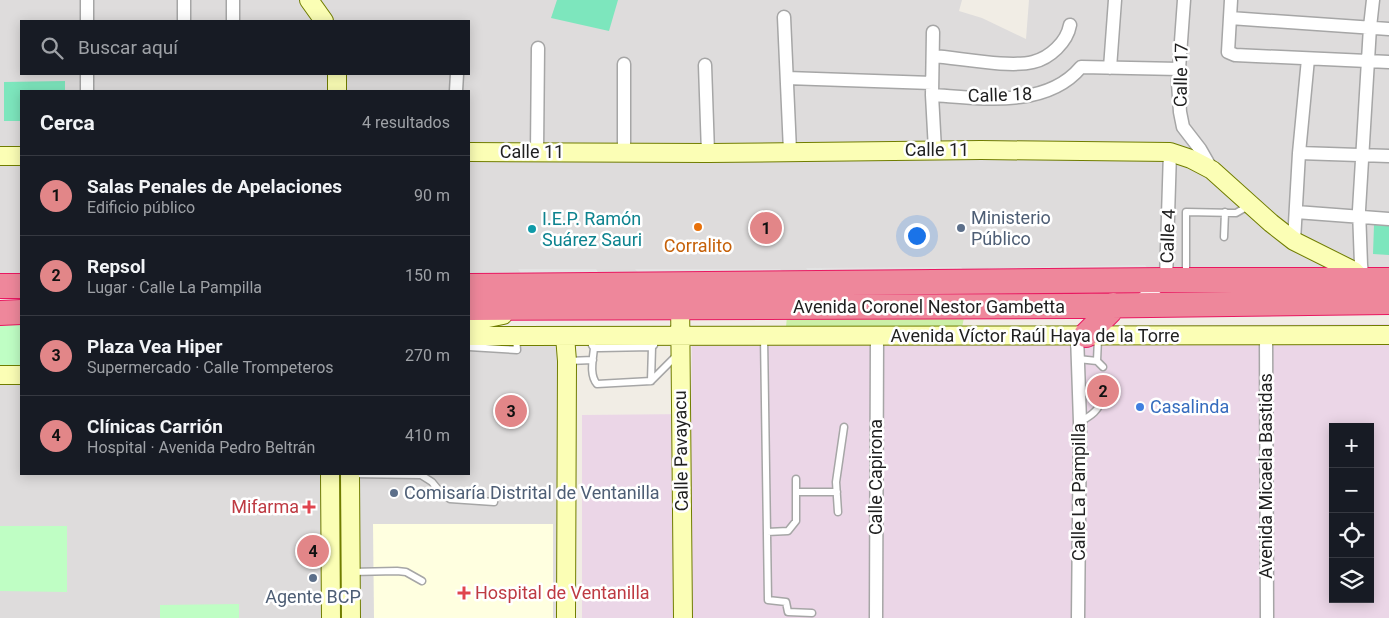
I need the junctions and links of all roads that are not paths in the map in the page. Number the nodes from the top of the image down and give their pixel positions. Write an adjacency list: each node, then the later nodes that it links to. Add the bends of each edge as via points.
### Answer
1 (87, 0): 11 (street)
2 (184, 0): 12 (street)
3 (233, 0): 13 (street)
4 (309, 0): 14 (street)
5 (1115, 0): 26 (street)
6 (1184, 0): 27 (street, Calle 17)
7 (1231, 0): 10 (street)
8 (1373, 0): 16 (street)
9 (784, 17): 31 (street)
10 (1230, 18): 16 (street); 21 (street, via 1228,52)
11 (87, 20)
12 (184, 20)
13 (233, 20)
14 (323, 20)
15 (1070, 25): 20 (street, via 1064,40 1035,62 1017,64)
16 (1370, 27): 17 (street); 22 (street)
17 (1389, 29)
18 (933, 32): 20 (street)
19 (538, 48): 37 (street)
20 (933, 56): 32 (street)
21 (1308, 59): 22 (street); 43 (street)
22 (1368, 62): 23 (street); 44 (street)
23 (1389, 62)
24 (624, 64): 41 (street)
25 (705, 65): 42 (street)
26 (1110, 68): 27 (street, Calle 18); 32 (street, Calle 18, via 1081,67 1053,89 1022,96 987,98)
27 (1180, 69): 48 (street, Calle 17, via 1178,83 1183,127)
28 (87, 75): 33 (street)
29 (337, 75): 34 (street)
30 (457, 75): 35 (street)
31 (786, 78): 32 (street, Calle 18); 38 (street)
32 (932, 89): 36 (street)
33 (87, 90)
34 (337, 90)
35 (456, 90)
36 (935, 150): 38 (street, Calle 11); 40 (street, Calle 11)
37 (537, 151): 39 (street, Calle 11); 41 (street, Calle 11)
38 (790, 151): 42 (street, Calle 11)
39 (470, 152)
40 (1170, 152): 48 (street, Calle 11); 56 (street, Calle 4)
41 (624, 153): 42 (street, Calle 11)
42 (708, 153)
43 (1299, 153): 44 (street); 51 (street)
44 (1362, 154): 47 (street); 52 (street)
45 (0, 156): 46 (street)
46 (20, 156)
47 (1389, 156)
48 (1212, 170): 49 (street, Calle 11)
49 (1251, 205): 50 (lane, via 1236,213); 55 (street, Calle 11)
50 (1225, 212): 54 (lane); 56 (lane, via 1186,212)
51 (1296, 212): 52 (street); 55 (street)
52 (1359, 217): 53 (street); 61 (street, via 1361,265)
53 (1389, 219)
54 (1224, 237)
55 (1294, 241): 61 (street, Calle 11, via 1354,271)
56 (1176, 280): 61 (highway, Avenida Coronel Nestor Gambetta); 62 (highway, Avenida Coronel Nestor Gambetta); 64 (street, Calle 4)
57 (1389, 280): 61 (highway, Avenida Coronel Nestor Gambetta)
58 (0, 286): 59 (highway)
59 (20, 286)
60 (470, 286): 62 (highway, Avenida Coronel Nestor Gambetta)
61 (1353, 291): 63 (highway, Avenida Coronel Nestor Gambetta); 64 (highway, Avenida Coronel Nestor Gambetta)
62 (680, 296): 64 (highway, Avenida Coronel Nestor Gambetta); 66 (highway, Avenida Coronel Nestor Gambetta); 79 (street, Calle Pavayacu)
63 (1389, 302)
64 (1124, 305): 70 (highway, via 1110,311)
65 (470, 308): 66 (highway, Avenida Coronel Nestor Gambetta)
66 (534, 308): 69 (street)
67 (0, 312): 68 (highway)
68 (20, 312)
69 (470, 322)
70 (1087, 335): 71 (street, Avenida Víctor Raúl Haya de la Torre); 76 (street, Avenida Víctor Raúl Haya de la Torre); 81 (street, Calle La Pampilla); 84 (lane)
71 (1266, 335): 72 (street, Avenida Víctor Raúl Haya de la Torre); 110 (street, Avenida Micaela Bastidas)
72 (1389, 335)
73 (470, 336): 78 (street, Avenida Víctor Raúl Haya de la Torre)
74 (565, 336): 77 (street, Avenida Víctor Raúl Haya de la Torre); 78 (street, Avenida Víctor Raúl Haya de la Torre); 83 (street)
75 (764, 336): 76 (street, Avenida Víctor Raúl Haya de la Torre); 79 (street, Avenida Víctor Raúl Haya de la Torre); 100 (lane)
76 (877, 336): 108 (street, Calle Capirona)
77 (590, 342): 79 (street, Avenida Víctor Raúl Haya de la Torre); 82 (lane)
78 (516, 343): 80 (lane)
79 (669, 343): 88 (lane); 88 (lane); 107 (street, Calle Pavayacu)
80 (470, 348)
81 (1078, 359): 84 (lane); 90 (street, Calle La Pampilla)
82 (593, 360): 83 (lane); 88 (lane, via 593,380 597,384)
83 (567, 361): 106 (street)
84 (1097, 361): 85 (lane)
85 (1103, 367)
86 (0, 375): 87 (street)
87 (20, 375)
88 (652, 381)
89 (1103, 398): 90 (lane, via 1095,414)
90 (1080, 422): 109 (street, Calle La Pampilla)
91 (844, 427): 97 (lane)
92 (330, 475): 104 (street)
93 (350, 475): 101 (street)
94 (421, 475): 98 (lane, via 450,499)
95 (796, 479): 96 (lane)
96 (796, 492): 97 (lane); 100 (lane, via 796,521 788,531)
97 (837, 492): 99 (lane)
98 (494, 502)
99 (838, 512)
100 (767, 532): 103 (lane, via 768,600 786,602 788,612)
101 (351, 572): 102 (lane, via 406,572); 105 (street)
102 (422, 581)
103 (812, 613)
104 (331, 618)
105 (351, 618)
106 (566, 618)
107 (683, 618)
108 (876, 618)
109 (1078, 618)
110 (1267, 618)

